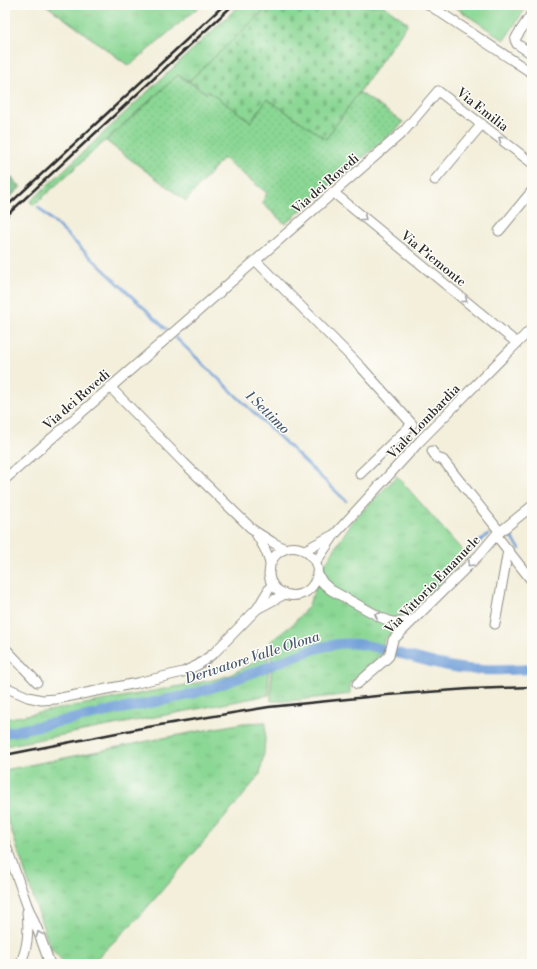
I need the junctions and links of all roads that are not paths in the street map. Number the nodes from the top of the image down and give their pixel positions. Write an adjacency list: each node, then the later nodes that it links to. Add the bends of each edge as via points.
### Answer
1 (429, 5): 4 (street)
2 (532, 13): 3 (street, via 515,40)
3 (532, 53)
4 (532, 73)
5 (438, 90): 6 (street, Via Emilia); 10 (street, Via dei Rovedi, via 404,131)
6 (482, 124): 7 (street, Via Emilia, one-way to 6); 8 (street)
7 (532, 163)
8 (435, 180)
9 (532, 191): 11 (street)
10 (334, 193): 12 (street, Via dei Rovedi); 14 (street, Via Piemonte, one-way to 14)
11 (499, 231)
12 (256, 260): 15 (street, Via dei Rovedi); 17 (street, via 361,367 412,424)
13 (532, 328): 14 (street, Viale Lombardia)
14 (517, 343): 21 (street, Viale Lombardia, via 421,440)
15 (110, 387): 18 (street, Via dei Rovedi); 20 (street)
16 (432, 451): 22 (street, via 437,458 443,460)
17 (360, 474)
18 (5, 479)
19 (532, 506): 22 (street, Via Vittorio Emanuele)
20 (253, 530): 23 (street); 27 (street, via 267,553)
21 (334, 534): 24 (street, Viale Lombardia); 26 (street, Viale Lombardia)
22 (498, 534): 25 (street); 33 (street, Via Vittorio Emanuele, one-way to 33)
23 (285, 549): 24 (street, via 295,547); 27 (street, via 276,555)
24 (305, 550): 26 (street)
25 (508, 550): 29 (street); 34 (street)
26 (316, 562): 28 (street)
27 (270, 564): 30 (street)
28 (318, 573): 31 (street, via 313,585 303,594); 33 (street, one-way to 28, via 392,622 382,618 331,590 323,583)
29 (532, 581)
30 (272, 584): 31 (street); 32 (street)
31 (285, 594): 32 (street)
32 (256, 609): 38 (street, via 214,653 183,672 49,700 28,697)
33 (414, 619): 37 (street, Via Vittorio Emanuele, via 393,640 389,656)
34 (495, 624)
35 (5, 648): 36 (street)
36 (37, 682)
37 (357, 684)
38 (5, 687)
39 (5, 843): 40 (street)
40 (27, 905): 41 (street, via 27,941); 42 (street, one-way to 40)
41 (20, 964)
42 (50, 964)

